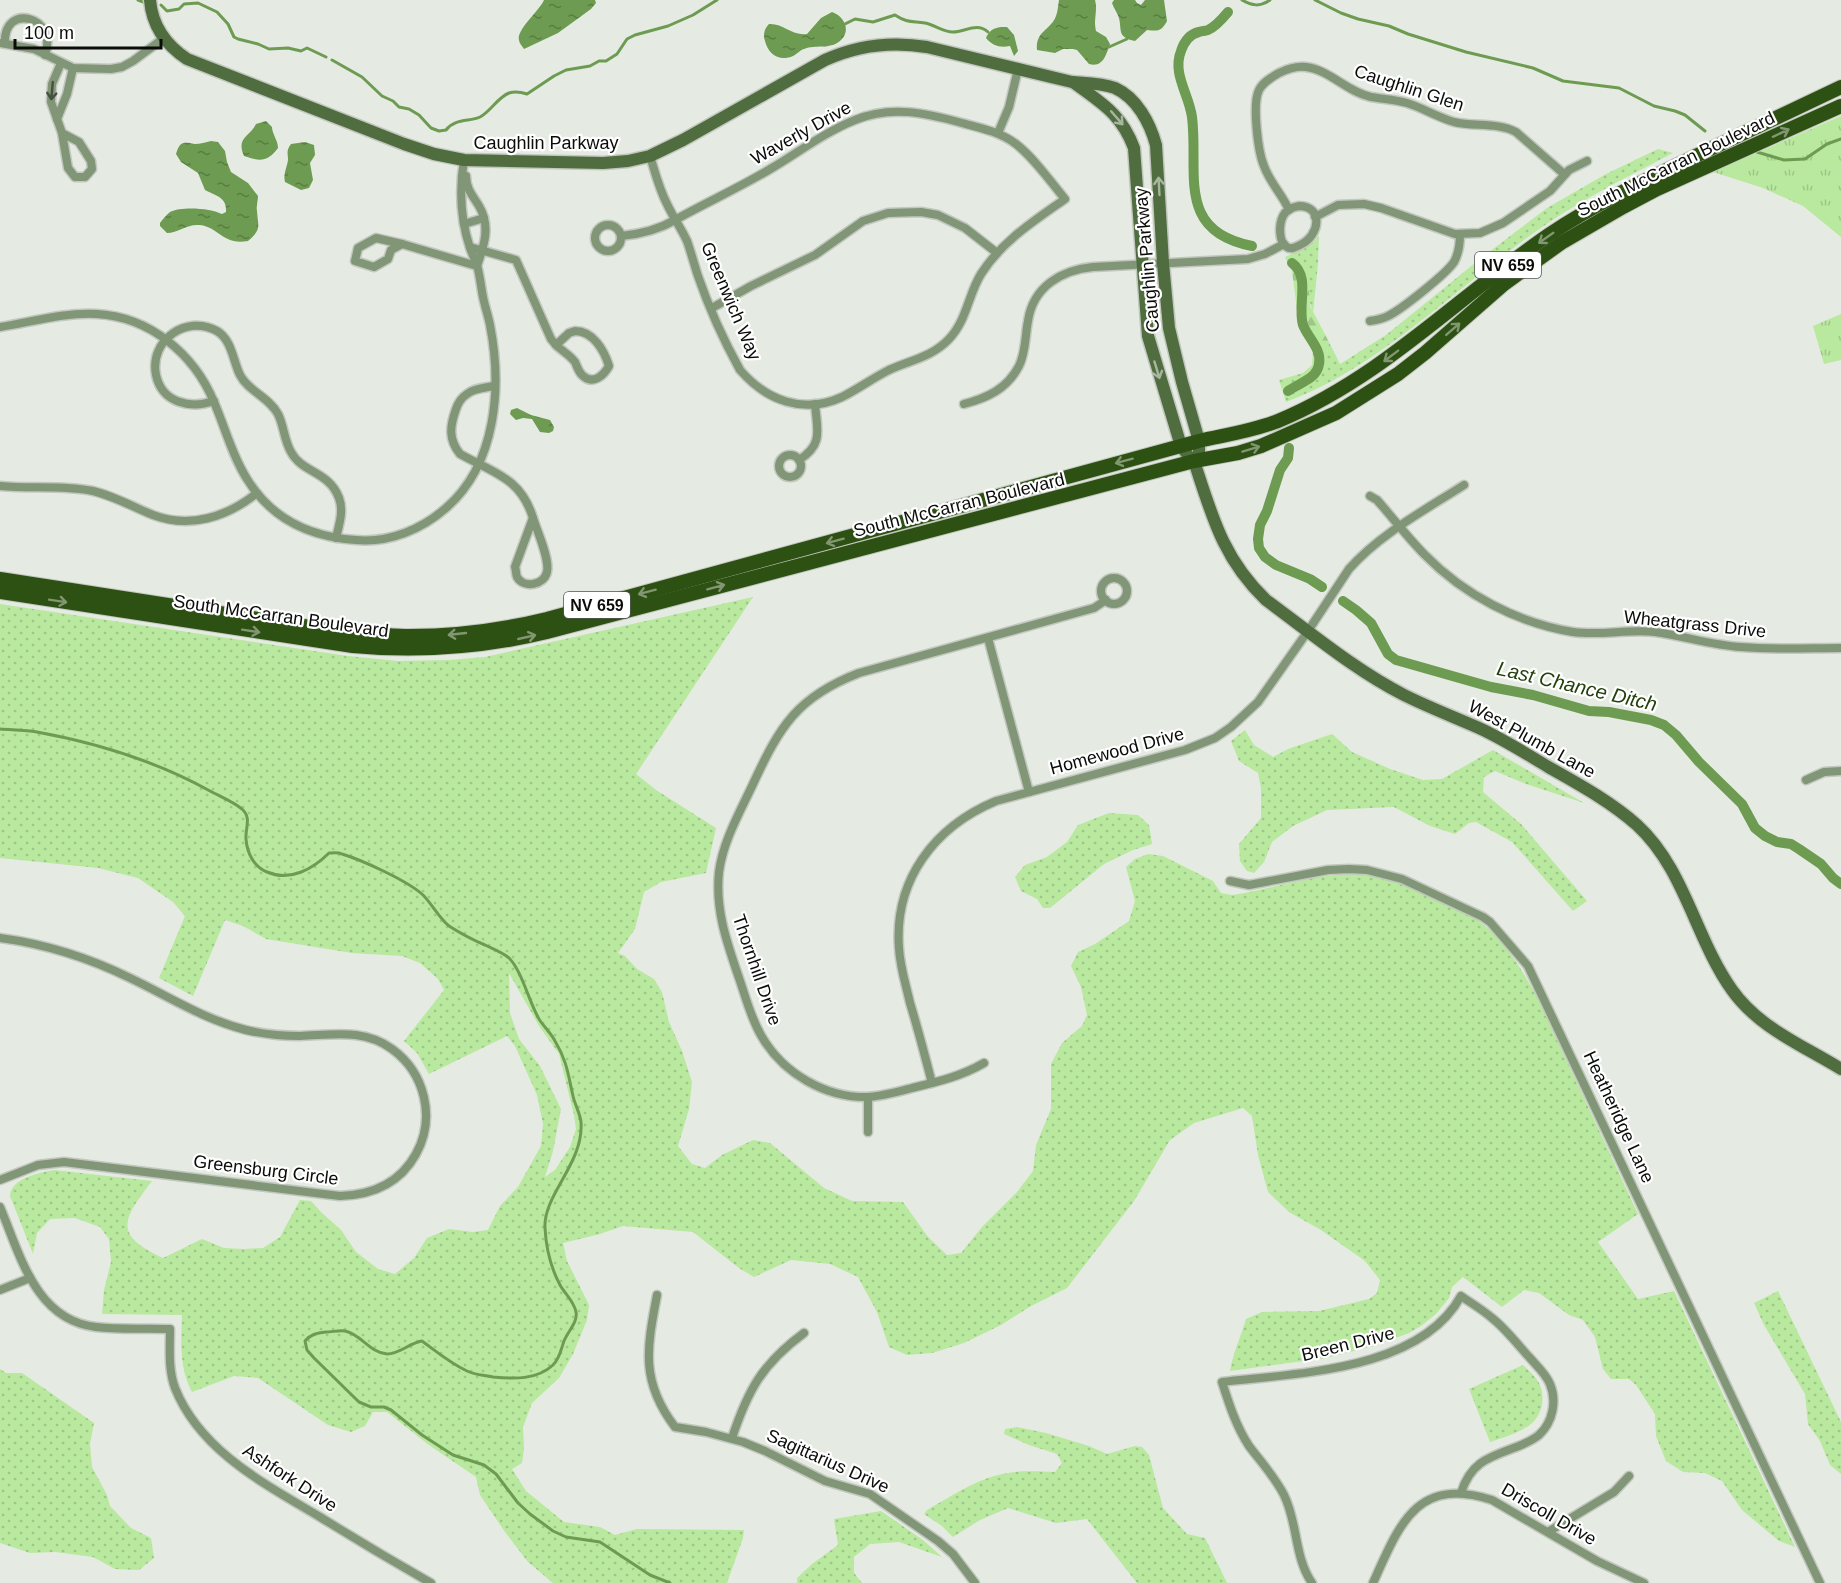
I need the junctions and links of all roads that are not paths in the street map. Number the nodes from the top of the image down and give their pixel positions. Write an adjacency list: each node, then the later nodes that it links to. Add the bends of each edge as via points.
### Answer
1 (150, 0): 2 (street, Caughlin Parkway)
2 (164, 38): 6 (street, via 122,67); 15 (street, Caughlin Parkway, via 180,54 206,67 404,144)
3 (3, 43): 4 (street, via 29,47); 4 (street, via 10,25 20,18 29,19 47,35)
4 (45, 55): 5 (street)
5 (61, 63): 6 (street); 11 (street, one-way to 11, via 51,88)
6 (73, 68): 11 (street)
7 (1018, 69): 8 (street, Caughlin Parkway); 12 (street); 14 (street, Caughlin Parkway, via 916,45 858,48 825,60)
8 (1072, 82): 31 (street, Caughlin Parkway, one-way to 8, via 1157,156 1148,124 1134,104 1115,89); 32 (street, Caughlin Parkway, one-way to 32, via 1115,114 1130,139 1135,159)
9 (1841, 87): 43 (main road, South McCarran Boulevard / NV 659, one-way to 43, via 1586,212 1518,258 1376,368 1324,398 1277,421)
10 (1841, 106): 46 (main road, South McCarran Boulevard / NV 659, one-way to 10, via 1261,446 1336,413 1398,374 1504,284 1561,243 1657,189)
11 (57, 119): 13 (street)
12 (998, 133): 18 (street, Waverly Drive, via 1025,152); 22 (street, Waverly Drive, via 926,113 874,114 838,128 763,174)
13 (62, 134): 13 (street, via 70,173 85,177 92,169 90,158 77,140)
14 (650, 156): 15 (street, Caughlin Parkway, via 603,163); 22 (street, Greenwich Way)
15 (464, 160): 21 (street, via 468,189); 23 (street)
16 (1587, 161): 17 (street)
17 (1564, 174): 19 (street, Caughlin Glen, via 1509,129 1453,122 1405,103 1362,94 1321,71 1299,67 1271,78 1259,90 1256,101 1263,165); 24 (street, via 1550,191 1496,227)
18 (1065, 199): 30 (street, Greenwich Way, via 1016,234)
19 (1289, 210): 20 (street, via 1303,206); 27 (street, via 1282,219)
20 (1315, 217): 24 (street, via 1338,205 1364,204); 27 (street, via 1317,227 1310,239 1292,248)
21 (484, 218): 23 (street); 29 (street)
22 (675, 220): 25 (street, Waverly Drive, via 660,229); 34 (street, Greenwich Way)
23 (464, 224): 28 (street)
24 (1460, 234): 35 (street, via 1455,260 1446,272 1395,312)
25 (621, 236)
26 (402, 244): 26 (street, via 374,267 355,261 358,248 376,238); 33 (street)
27 (1284, 244): 31 (street, via 1248,259)
28 (470, 247): 29 (street); 33 (street)
29 (482, 250): 33 (street); 38 (street, via 516,260)
30 (997, 253): 34 (street, via 965,228 938,215 888,213 863,221 815,255); 41 (street, Greenwich Way, via 981,273 958,328 940,348 841,397)
31 (1163, 263): 32 (street); 43 (street, Caughlin Parkway, via 1169,328)
32 (1142, 264): 42 (street, via 1075,269 1051,281 1033,304 1024,352 1013,376 993,394); 44 (street, Caughlin Parkway, one-way to 44, via 1148,336)
33 (477, 266): 39 (street, via 492,342)
34 (712, 308): 41 (street, Greenwich Way, via 734,357 750,381 785,401)
35 (1370, 321)
36 (0, 327): 37 (street, via 79,313 99,314 136,322)
37 (166, 337): 40 (street, via 196,369); 40 (street, via 156,357 160,386 183,404); 54 (street, via 181,328 200,325 225,338 240,376 273,406 292,454 326,478 341,500)
38 (556, 345): 38 (street, via 569,333 582,331 593,338 609,366 603,376 586,378)
39 (494, 386): 47 (street, via 488,443); 47 (street, via 464,396 451,425 454,447)
40 (214, 401): 50 (street, via 239,465)
41 (815, 404): 45 (street, via 815,446)
42 (964, 404)
43 (1199, 441): 44 (main road, South McCarran Boulevard / NV 659); 46 (street)
44 (1181, 446): 46 (street, Caughlin Parkway); 55 (main road, South McCarran Boulevard / NV 659, one-way to 55, via 548,619 463,634 408,636 336,631)
45 (799, 460)
46 (1194, 461): 56 (main road, South McCarran Boulevard / NV 659, one-way to 46, via 353,646 454,648 547,633); 58 (street, West Plumb Lane, via 1217,529 1238,570 1266,600)
47 (479, 464): 52 (street, via 516,486); 54 (street, via 455,500 427,522 390,538)
48 (1464, 485): 53 (street, Homewood Drive)
49 (0, 486): 50 (street, via 92,491 156,516 188,521 228,512)
50 (257, 493): 54 (street, via 296,526)
51 (1370, 496): 53 (street, Wheatgrass Drive)
52 (533, 518): 52 (street, via 547,570 540,582 532,584 520,580 515,567)
53 (1400, 526): 58 (street, Homewood Drive, via 1349,569); 60 (street, Wheatgrass Drive, via 1426,556 1471,593 1546,626 1588,633 1653,632 1739,647)
54 (336, 538)
55 (0, 579)
56 (0, 592)
57 (1106, 600): 59 (street, Thornhill Drive, via 1094,608)
58 (1308, 631): 63 (street, Homewood Drive, via 1258,702 1215,738 1185,750); 67 (street, West Plumb Lane, via 1376,679 1482,730 1586,788 1626,816 1673,871 1715,961 1744,1005 1775,1030)
59 (988, 638): 63 (street); 69 (street, Thornhill Drive, via 859,673 808,701 770,747 723,853 718,891 722,929 762,1038 785,1065 812,1084 844,1095)
60 (1841, 648)
61 (1841, 771): 62 (street, via 1824,772)
62 (1806, 780)
63 (1029, 792): 68 (street, Homewood Drive, via 979,808 946,830 921,860 906,892 898,930 901,967)
64 (1230, 881): 86 (street, Heatheridge Lane, via 1249,885 1349,868 1386,873 1483,916 1528,966)
65 (0, 939): 71 (street, Greensburg Circle, via 43,946 100,964 229,1026 274,1035 355,1034 379,1041 401,1056 417,1077 426,1120 419,1148 404,1171 381,1188 355,1196 64,1162 38,1165)
66 (984, 1063): 68 (street, Thornhill Drive, via 959,1076)
67 (1841, 1069)
68 (932, 1083): 69 (street, Thornhill Drive)
69 (868, 1096): 70 (street)
70 (868, 1132)
71 (0, 1180)
72 (0, 1207): 73 (street)
73 (30, 1278): 74 (street); 81 (street, Ashfork Drive, via 54,1310 80,1324 170,1329 170,1366 176,1390 213,1444 258,1480)
74 (0, 1290)
75 (657, 1295): 77 (street, Sagittarius Drive, via 649,1340 649,1371 659,1402 675,1428)
76 (804, 1333): 77 (street, via 763,1371 743,1405)
77 (732, 1438): 82 (street, Sagittarius Drive, via 825,1481 881,1500 953,1554)
78 (1629, 1476): 80 (street, via 1614,1492)
79 (1461, 1493): 80 (street, Driscoll Drive, via 1492,1500); 83 (street, Breen Drive, via 1477,1464 1531,1441 1551,1418 1554,1407 1546,1377 1496,1321 1461,1296 1436,1328 1408,1346 1383,1355 1314,1371 1222,1382 1238,1426 1284,1494 1296,1528 1302,1564); 84 (street, Driscoll Drive, via 1437,1497 1409,1514 1396,1532)
80 (1548, 1532): 85 (street, Driscoll Drive)
81 (431, 1583)
82 (975, 1583)
83 (1312, 1583)
84 (1373, 1583)
85 (1644, 1583)
86 (1820, 1583)

